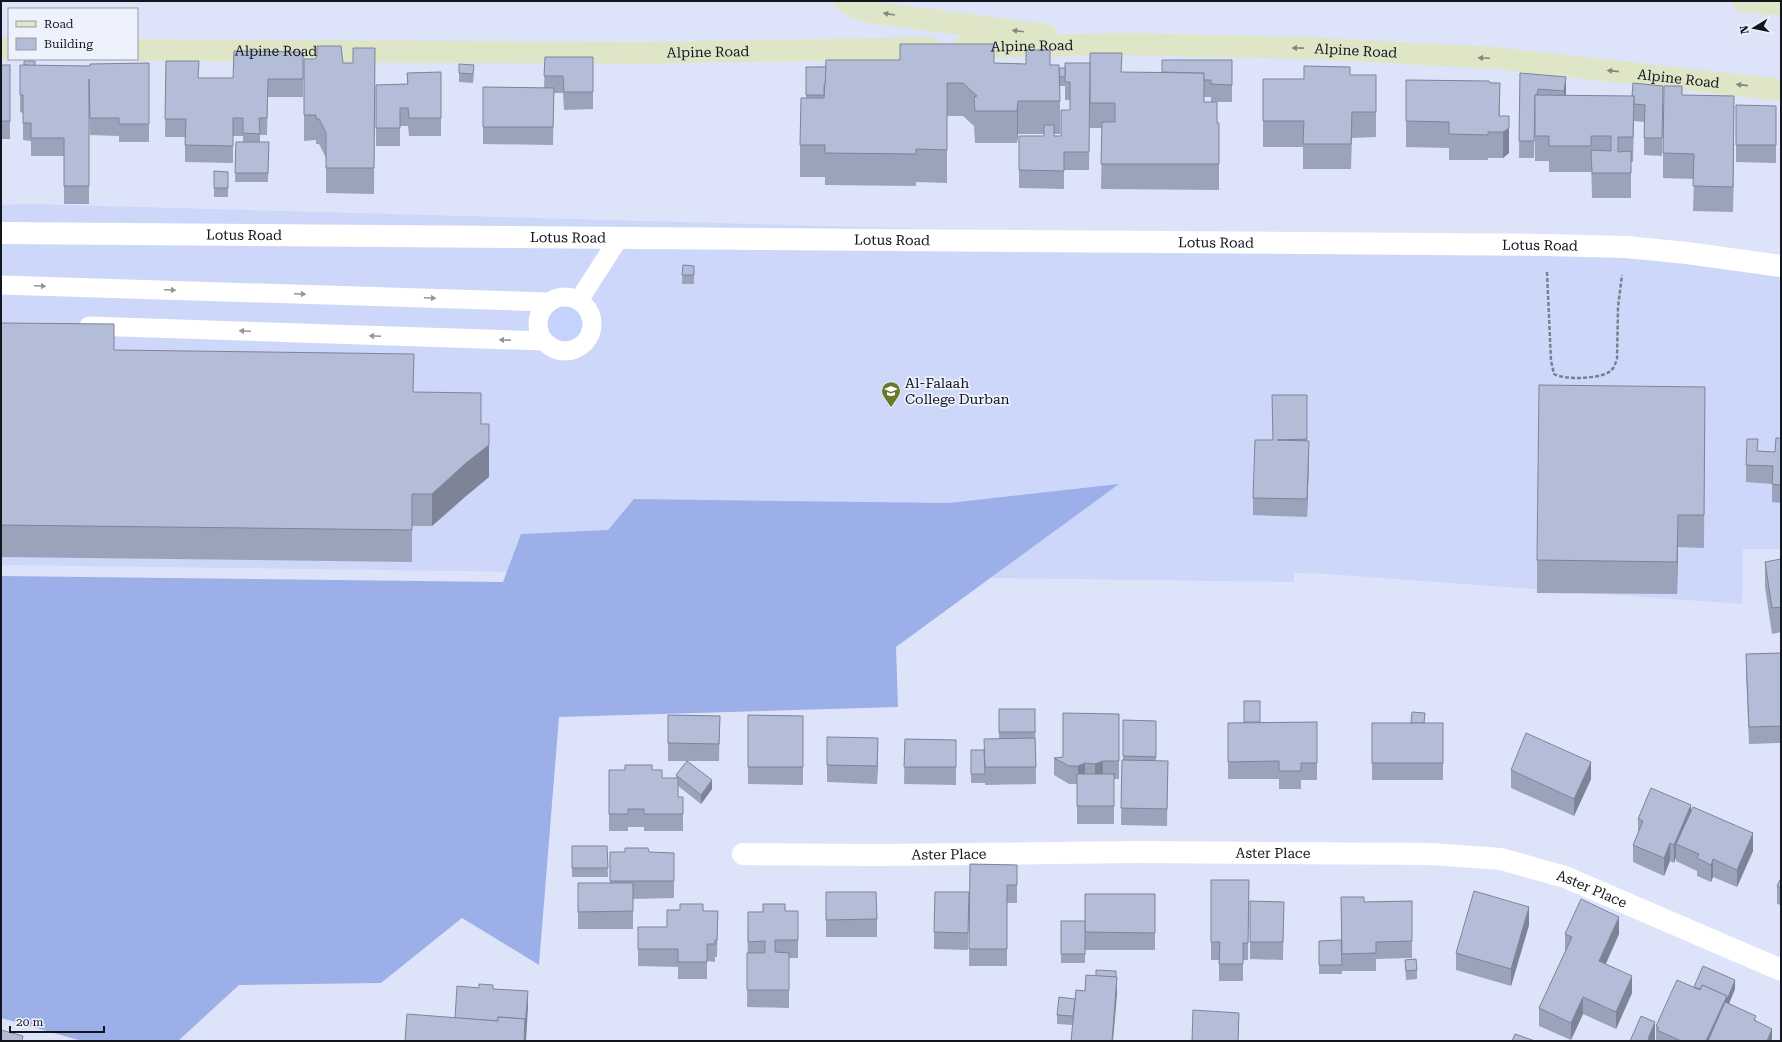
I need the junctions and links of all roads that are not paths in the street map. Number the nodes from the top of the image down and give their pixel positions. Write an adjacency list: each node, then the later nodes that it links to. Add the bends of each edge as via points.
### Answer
1 (844, 1): 4 (main road, one-way to 1, via 870,12)
2 (1744, 1): 3 (main road)
3 (1781, 5)
4 (1126, 44): 5 (main road, Alpine Road, via 641,53); 6 (main road, Alpine Road, one-way to 4, via 1495,58 1308,48)
5 (138, 50)
6 (1781, 90)
7 (1, 232): 8 (street, Lotus Road)
8 (619, 238): 9 (street, Lotus Road, via 1546,245 1688,252); 11 (lane)
9 (1781, 266)
10 (1, 285): 12 (lane, one-way to 12)
11 (579, 300): 12 (lane, via 569,297); 14 (lane, via 587,307 592,317 589,338 582,346 561,352 551,348)
12 (549, 302): 14 (lane, via 541,310 538,320 539,331)
13 (73, 326): 14 (lane, one-way to 13)
14 (544, 341)
15 (742, 854): 16 (street, Aster Place, via 1138,852 1424,854 1501,859 1565,877)
16 (1781, 970)

